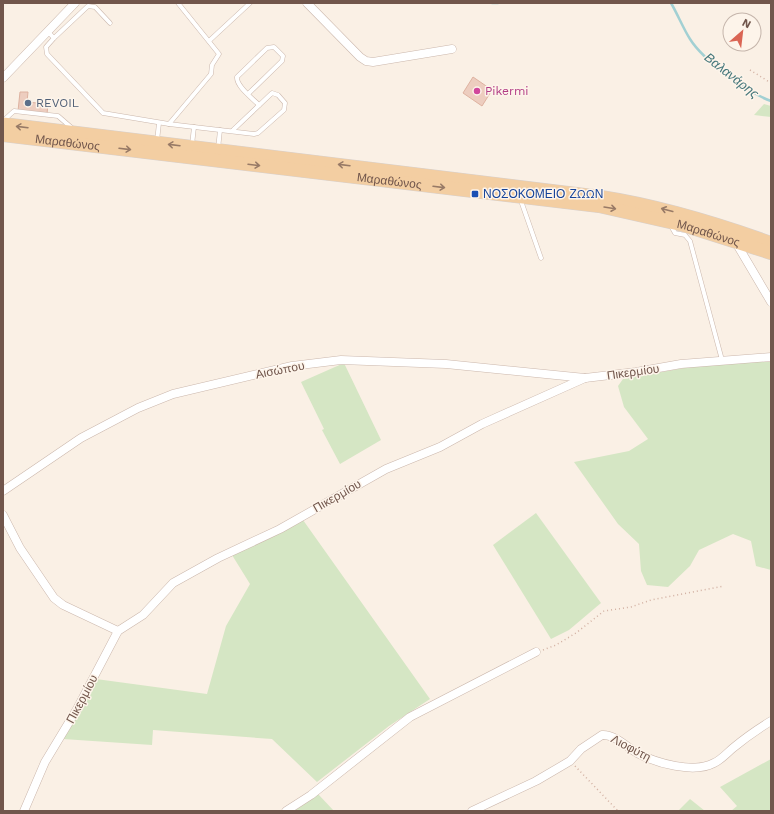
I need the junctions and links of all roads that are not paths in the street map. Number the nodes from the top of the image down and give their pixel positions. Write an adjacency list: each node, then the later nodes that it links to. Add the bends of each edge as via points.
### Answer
1 (75, 3): 6 (street)
2 (178, 3): 8 (lane)
3 (250, 3): 8 (lane)
4 (308, 3): 9 (street, via 366,61)
5 (110, 23): 7 (lane, via 95,7 88,6)
6 (48, 32): 7 (lane); 10 (street)
7 (54, 38): 14 (lane, via 46,48 47,54 102,112)
8 (209, 41): 16 (lane, via 218,54 212,65 212,73)
9 (452, 49)
10 (3, 78)
11 (248, 94): 11 (lane, via 237,81 237,77 267,48 274,47 282,56 282,61); 12 (lane)
12 (259, 105): 19 (lane); 19 (lane, via 274,93 286,105 284,110 258,133)
13 (3, 121): 20 (lane, via 14,111 58,116)
14 (159, 123): 16 (lane); 22 (lane)
15 (3, 124): 20 (main road, Μαραθώνος, one-way to 15)
16 (169, 124): 17 (lane)
17 (194, 127): 18 (lane); 23 (lane)
18 (220, 130): 19 (lane); 24 (lane)
19 (232, 131)
20 (78, 133): 22 (main road, Μαραθώνος)
21 (3, 135): 25 (main road, Μαραθώνος, one-way to 25)
22 (157, 143): 23 (main road, Μαραθώνος, one-way to 22)
23 (191, 147): 24 (main road, Μαραθώνος)
24 (218, 150): 28 (main road, Μαραθώνος, one-way to 24, via 686,215 618,199)
25 (520, 196): 26 (main road, Μαραθώνος, one-way to 26, via 611,208); 29 (lane)
26 (670, 221): 27 (main road, Μαραθώνος); 32 (lane, via 675,233 690,240)
27 (734, 240): 28 (main road, Μαραθώνος); 30 (street)
28 (771, 251)
29 (541, 258)
30 (771, 302)
31 (771, 357): 32 (street, Πικερμίου)
32 (722, 360): 33 (street, Πικερμίου)
33 (585, 378): 34 (street, Αισώπου, via 431,363 341,360 292,366 173,394 138,408 81,438); 36 (street, Πικερμίου, via 482,424 440,447 386,469 280,529 218,558 173,583 144,615)
34 (3, 491)
35 (3, 515): 36 (street, via 20,548 54,598 63,605)
36 (118, 631): 39 (street, Πικερμίου, via 77,709 45,762)
37 (536, 652): 40 (street, via 410,717 311,795)
38 (771, 721): 41 (street, Λιοφύτη, via 715,763 707,766 688,767 660,762 645,757 613,737 605,735 581,749 570,760 509,795)
39 (24, 811)
40 (286, 811)
41 (472, 811)

